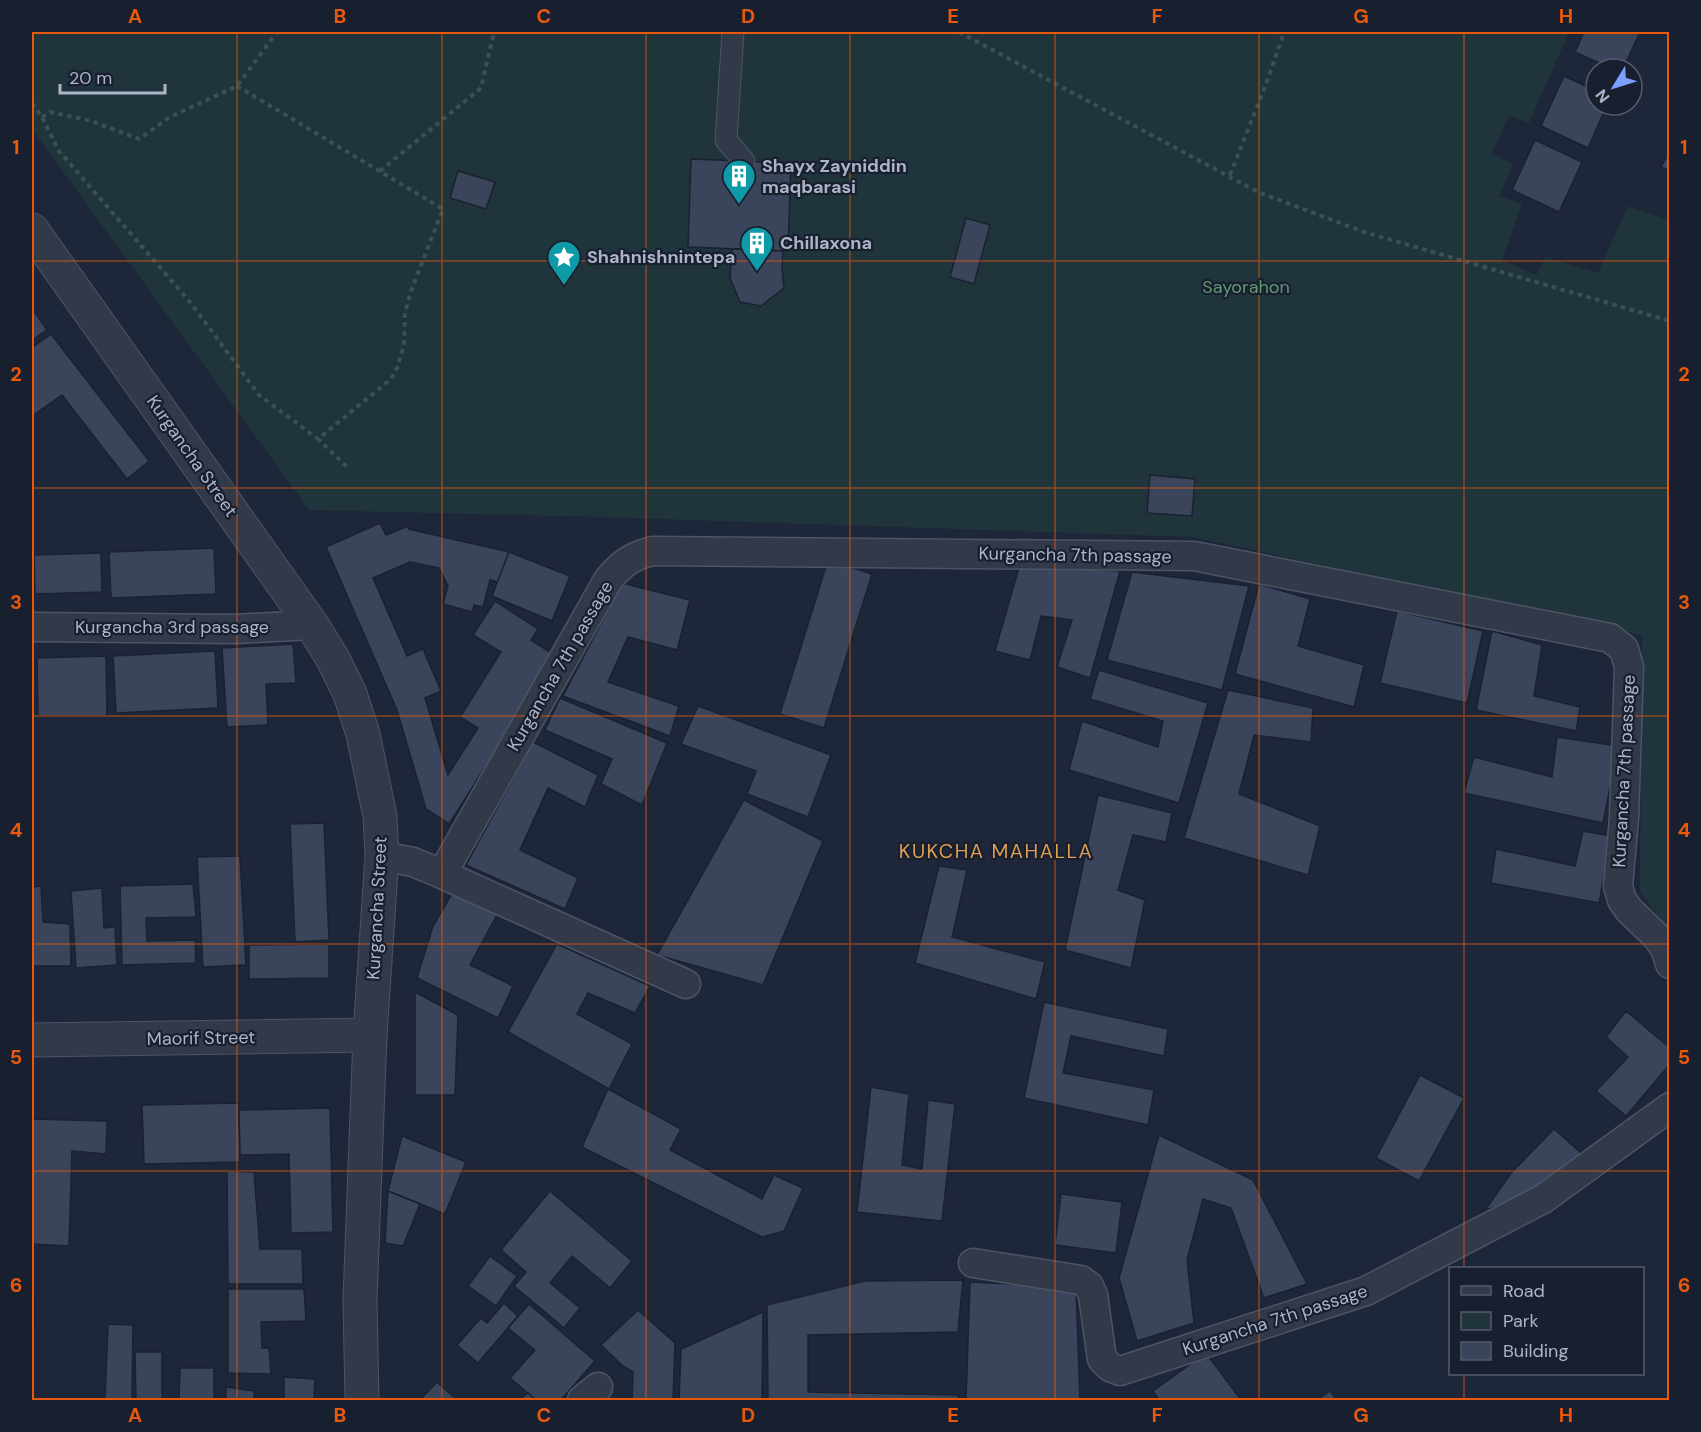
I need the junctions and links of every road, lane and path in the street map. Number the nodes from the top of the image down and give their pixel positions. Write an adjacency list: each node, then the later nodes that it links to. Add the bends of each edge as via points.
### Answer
1 (277, 32): 6 (path)
2 (494, 32): 10 (path, via 481,88)
3 (733, 32): 9 (street, via 726,140)
4 (960, 32): 11 (path)
5 (1284, 32): 11 (path)
6 (237, 86): 8 (path, via 170,117 139,139 91,121 50,112); 10 (path)
7 (32, 103): 8 (path)
8 (42, 117): 14 (path, via 59,151 190,302 259,395)
9 (744, 161)
10 (380, 171): 14 (path, via 443,209 411,291 405,313 404,345 391,379)
11 (1230, 175): 13 (path, via 1258,192 1364,232)
12 (32, 230): 16 (street, Kurgancha Street)
13 (1670, 321)
14 (318, 439): 15 (path)
15 (347, 467)
16 (312, 626): 17 (street, Kurgancha 3rd passage); 18 (street, Kurgancha Street, via 350,694 363,734 380,816)
17 (32, 627)
18 (382, 856): 19 (street, via 413,862); 22 (street, Kurgancha Street)
19 (442, 874): 20 (street, Kurgancha 7th passage, via 608,580 635,555 676,551 1194,556 1610,638 1624,649 1629,667 1618,886 1629,910); 21 (street)
20 (1668, 953)
21 (686, 984)
22 (370, 1035): 23 (street, Maorif Street); 26 (street, Kurgancha Street, via 360,1300)
23 (32, 1040)
24 (1670, 1107): 25 (street, Kurgancha 7th passage, via 1543,1198 1366,1291 1120,1371 1102,1359 1093,1295 1081,1280)
25 (973, 1263)
26 (362, 1401)

